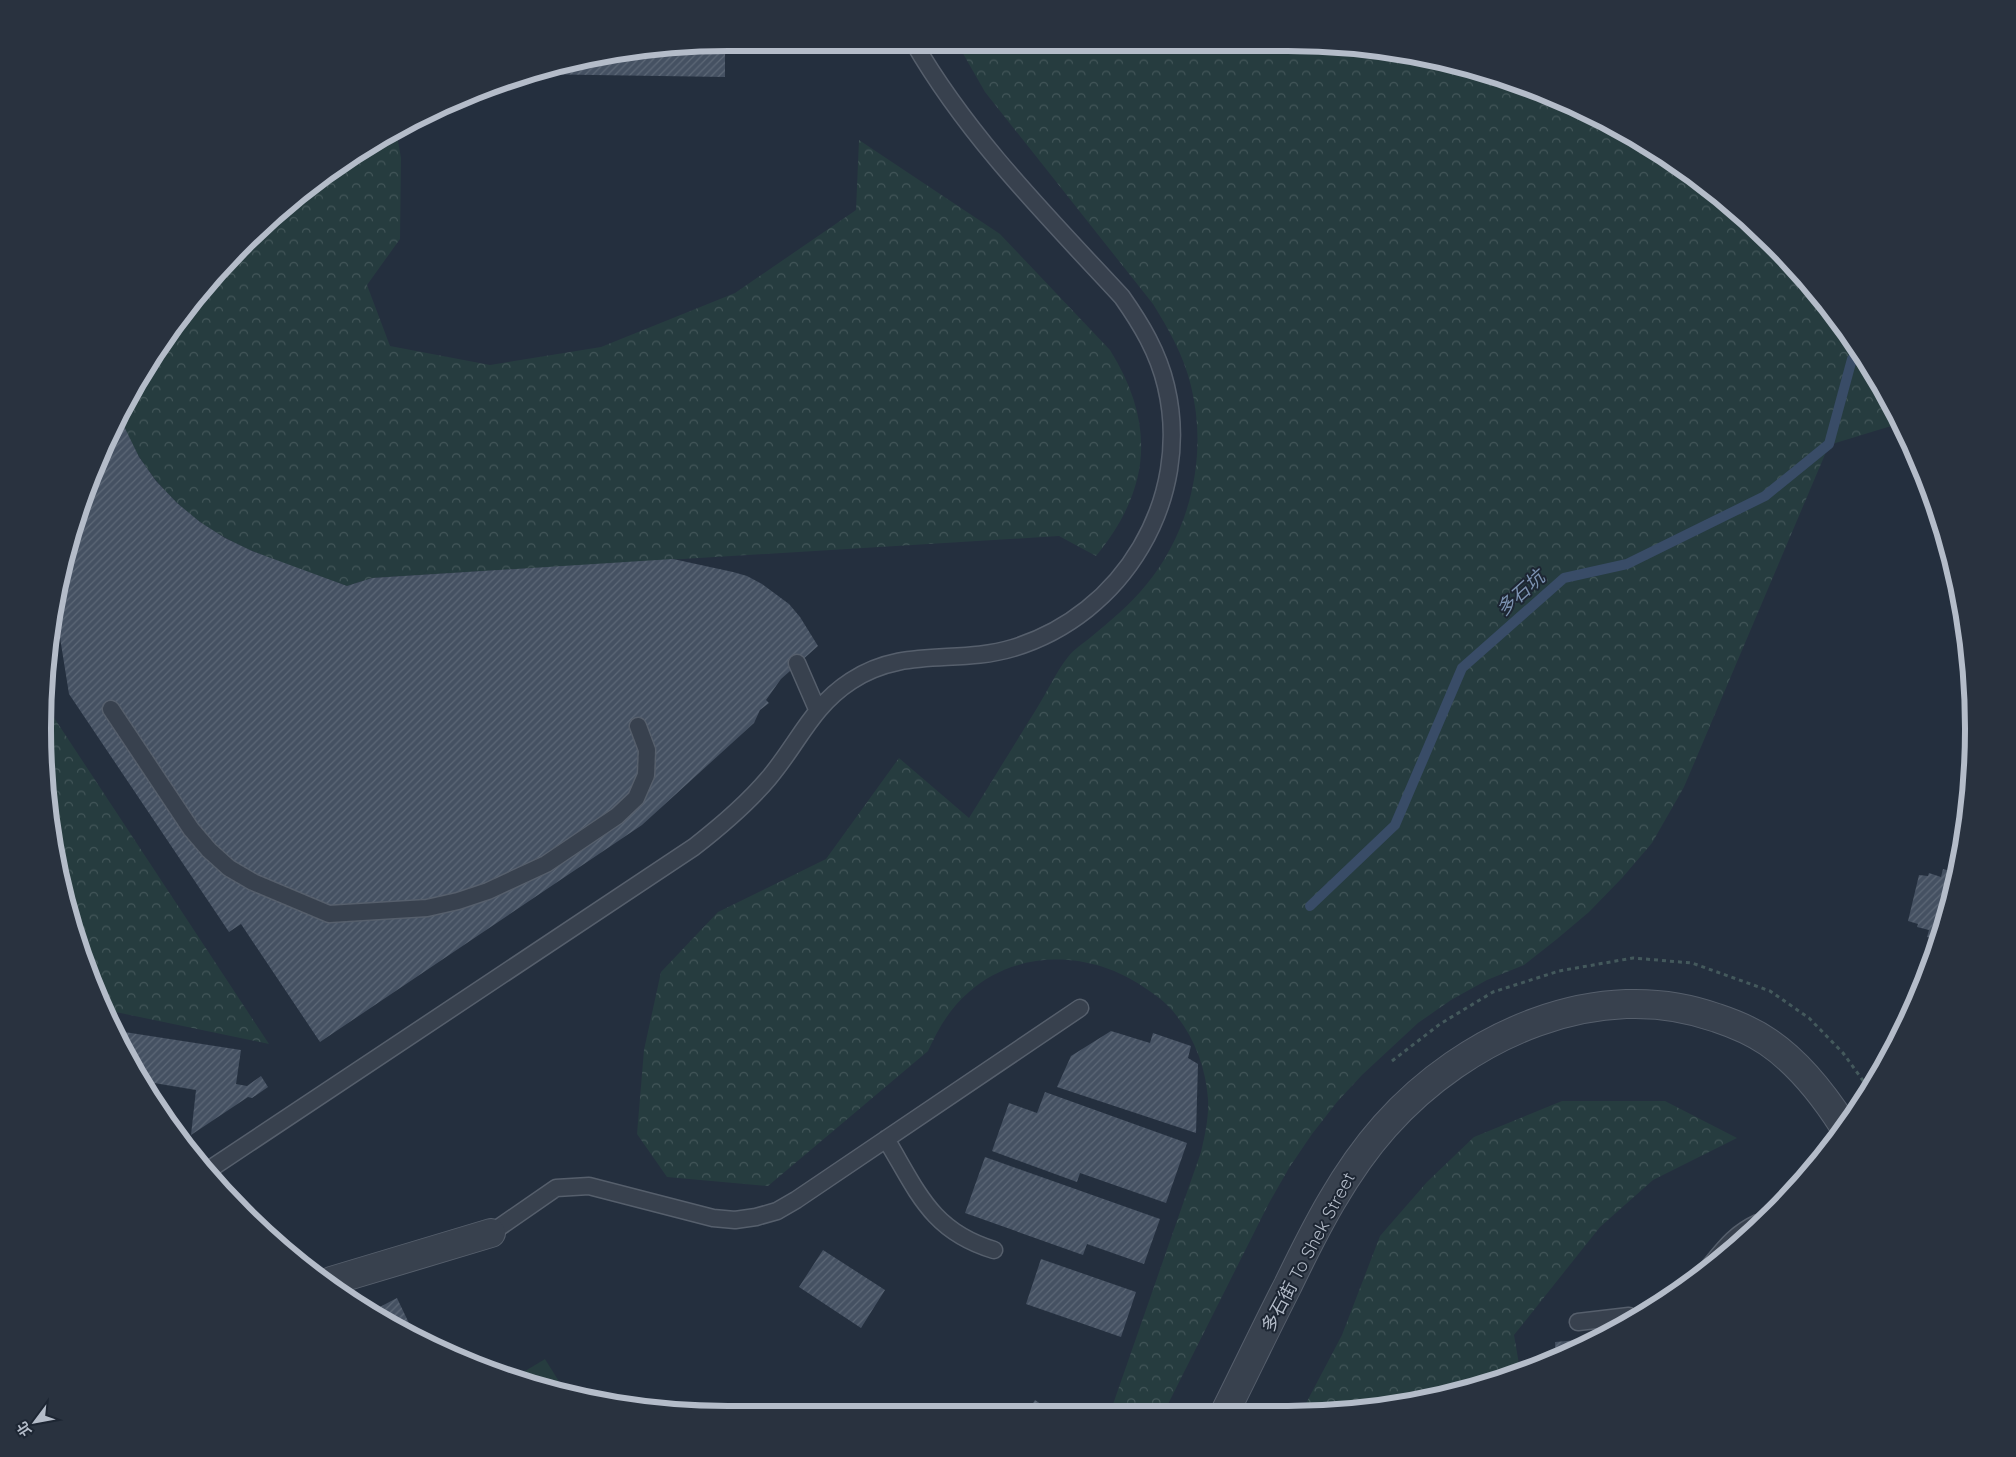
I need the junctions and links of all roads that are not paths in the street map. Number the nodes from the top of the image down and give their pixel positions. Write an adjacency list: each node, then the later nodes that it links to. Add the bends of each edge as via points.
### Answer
1 (920, 51): 4 (lane, via 954,106 983,144 1122,297 1141,324 1156,354 1166,387 1171,453 1166,486 1156,518 1141,548 1117,582 1073,620 1044,637 1013,648 980,655 896,661 872,670 840,689)
2 (797, 663): 4 (lane)
3 (111, 709): 5 (lane, via 191,829 209,850 229,868 253,882 329,914 427,908 458,901 510,882 546,864 617,816 636,798 646,775 647,750)
4 (817, 709): 9 (lane, via 769,779 746,804 701,842)
5 (638, 726)
6 (1080, 1008): 8 (lane)
7 (1840, 1121): 15 (street, 多石街 To Shek Street, via 1810,1079 1768,1042 1739,1026 1703,1013 1641,1003 1606,1005 1568,1012 1526,1026 1454,1064 1420,1091 1385,1126 1357,1161 1307,1246)
8 (886, 1139): 10 (lane, via 796,1200 756,1218 713,1218 589,1186 556,1188); 11 (lane, via 936,1217 961,1238)
9 (213, 1168)
10 (491, 1234): 12 (street)
11 (994, 1250)
12 (335, 1280)
13 (1623, 1317): 14 (lane)
14 (1578, 1322)
15 (1228, 1406)

